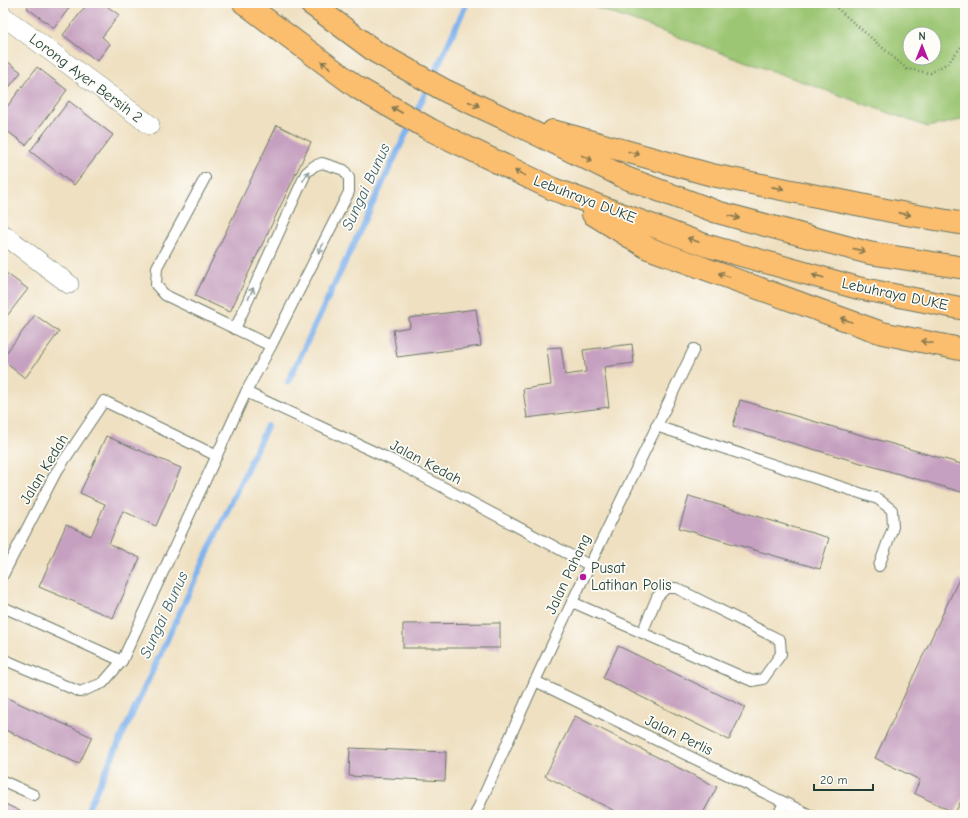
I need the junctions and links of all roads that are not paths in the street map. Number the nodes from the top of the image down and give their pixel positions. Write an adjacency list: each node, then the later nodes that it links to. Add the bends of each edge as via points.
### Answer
1 (244, 3): 7 (highway, Lebuhraya DUKE, one-way to 1, via 431,130 358,88)
2 (310, 3): 4 (highway, one-way to 4, via 376,52 446,91)
3 (3, 16): 5 (street, Lorong Ayer Bersih 2)
4 (502, 117): 8 (highway, one-way to 8, via 712,175); 10 (highway, one-way to 10, via 626,178 717,212 869,253)
5 (150, 125)
6 (205, 178): 13 (lane, via 157,267 156,285 165,295)
7 (553, 189): 12 (highway, Lebuhraya DUKE, one-way to 7, via 858,288 705,245); 16 (highway, one-way to 7, via 882,333 648,248)
8 (965, 224)
9 (3, 234): 11 (street)
10 (965, 268)
11 (70, 284)
12 (965, 309)
13 (235, 329): 14 (lane); 14 (lane, one-way to 14, via 306,173 322,163 344,170 349,178 349,192)
14 (271, 346): 17 (lane)
15 (694, 349): 18 (lane, Jalan Pahang)
16 (965, 350)
17 (246, 392): 19 (lane); 20 (lane, Jalan Kedah, via 394,461)
18 (656, 426): 20 (lane, Jalan Pahang); 21 (lane, via 878,499 892,510 893,527)
19 (217, 456): 22 (lane, Jalan Kedah, via 104,401 55,474); 27 (lane)
20 (589, 566): 23 (lane, Jalan Pahang)
21 (879, 566)
22 (3, 575)
23 (572, 602): 25 (lane); 28 (lane, Jalan Pahang)
24 (3, 607): 27 (lane)
25 (642, 633): 25 (lane, via 752,681 763,679 781,654 780,640 676,588 666,588 657,597)
26 (3, 659): 27 (lane, via 80,692 102,683)
27 (122, 662)
28 (535, 681): 31 (lane, Jalan Perlis); 32 (lane, Jalan Pahang)
29 (3, 781): 30 (lane)
30 (34, 795)
31 (784, 803): 33 (lane); 34 (lane, Jalan Perlis)
32 (475, 815)
33 (778, 815)
34 (810, 815)

